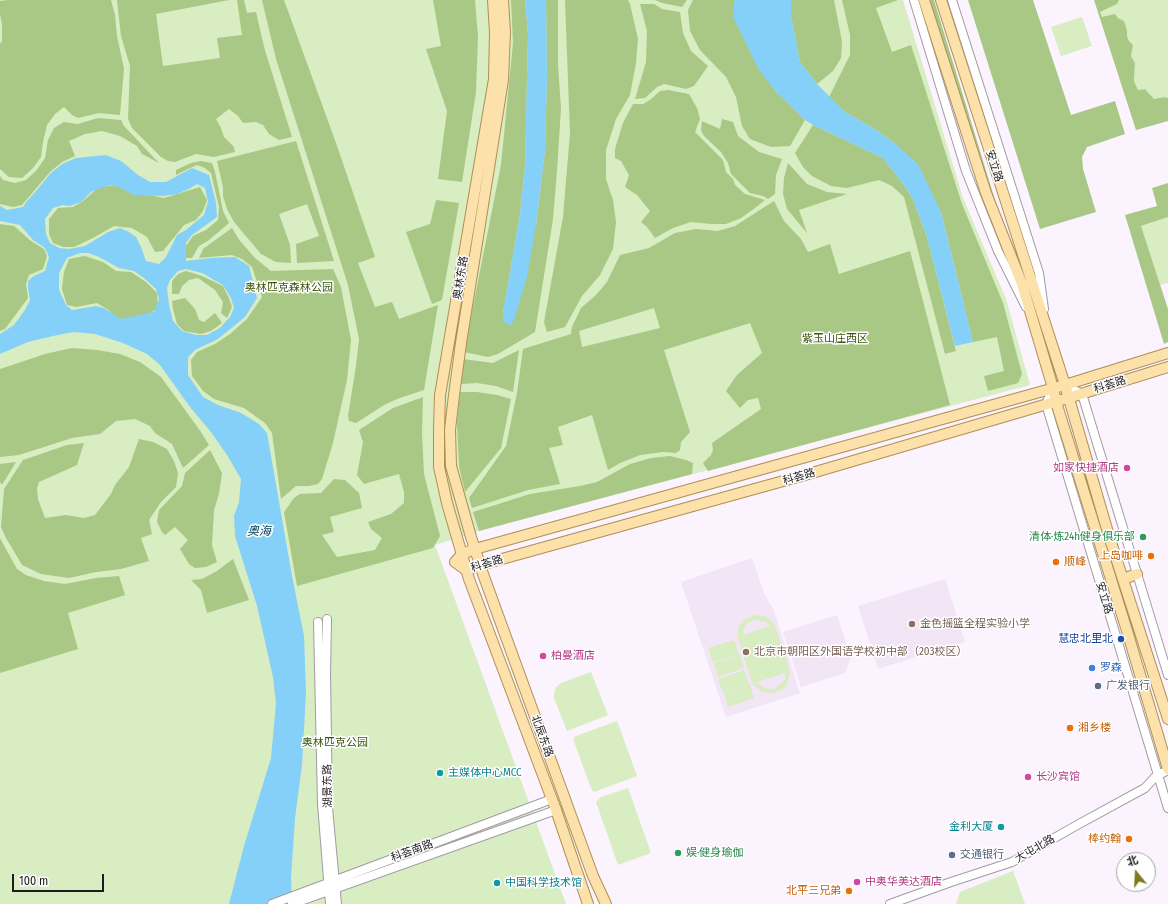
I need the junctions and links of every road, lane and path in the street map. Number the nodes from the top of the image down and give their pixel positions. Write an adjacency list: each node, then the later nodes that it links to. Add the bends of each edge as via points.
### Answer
1 (493, 0): 17 (main road, 奥林东路, via 494,79 440,395 439,467)
2 (503, 0): 16 (main road, 奥林东路, via 503,80 461,344 450,430 451,466)
3 (914, 0): 7 (street, 安立路, via 966,171 998,251)
4 (924, 0): 7 (main road, 安立路, via 986,193 1022,284)
5 (941, 0): 8 (main road, 安立路)
6 (952, 0): 8 (street, 安立路, via 1039,273)
7 (1033, 323): 12 (main road, 安立路)
8 (1048, 331): 11 (main road, 安立路)
9 (1168, 353): 11 (main road, 科荟路)
10 (1168, 367): 13 (main road, 科荟路)
11 (1065, 385): 12 (main road, 科荟路); 13 (street); 14 (main road, 安立路)
12 (1053, 388): 15 (main road, 安立路); 16 (main road, 科荟路)
13 (1082, 394): 14 (main road, 科荟路); 20 (street)
14 (1068, 398): 15 (main road, 科荟路); 21 (main road, 安立路)
15 (1051, 403): 18 (main road, 科荟路); 27 (main road, 安立路, via 1128,634); 28 (street, 安立路)
16 (475, 549): 17 (main road, 科荟路); 18 (main road, 奥林东路)
17 (462, 554): 19 (main road, 科荟路, via 455,562)
18 (481, 566): 19 (main road, 科荟路); 39 (main road, 北辰东路, via 592,876)
19 (466, 570): 29 (main road, 北辰东路)
20 (1137, 574): 21 (main road); 25 (street)
21 (1123, 579): 26 (main road, 安立路)
22 (327, 619): 24 (street, 湖景东路)
23 (318, 622): 24 (street, 湖景东路)
24 (322, 646): 32 (street, 湖景东路, via 322,804)
25 (1168, 675)
26 (1168, 719)
27 (1168, 769): 28 (street, 大屯北路)
28 (1158, 775): 30 (street, 安立路); 40 (street, 大屯北路, via 1145,788 1012,862)
29 (552, 799): 31 (main road, 北辰东路); 32 (street, 科荟南路)
30 (1168, 808)
31 (556, 810): 33 (street, 科荟南路); 38 (main road, 北辰东路)
32 (332, 882): 33 (street, 湖景东路); 34 (street, 科荟南路)
33 (332, 890): 34 (street, 科荟南路); 36 (street, 湖景东路); 37 (street, 湖景东路)
34 (291, 900): 35 (street, 科荟南路)
35 (272, 904)
36 (330, 904)
37 (337, 904)
38 (588, 904)
39 (606, 904)
40 (890, 904)

